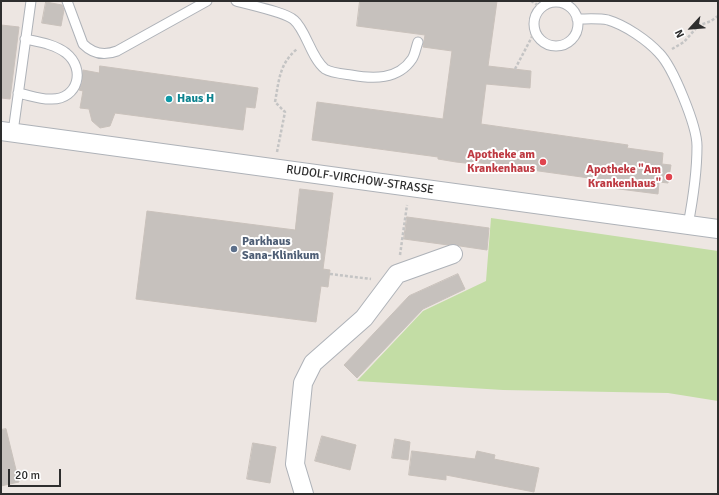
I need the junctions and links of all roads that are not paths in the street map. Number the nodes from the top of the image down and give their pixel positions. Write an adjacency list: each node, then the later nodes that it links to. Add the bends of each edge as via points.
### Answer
1 (31, 1): 7 (lane)
2 (67, 1): 3 (lane, via 83,44 94,52 105,54 117,51)
3 (207, 1)
4 (236, 1): 5 (lane)
5 (250, 3): 8 (lane, via 295,20 325,69 369,78 386,77 399,71 412,59)
6 (578, 19): 6 (lane, via 572,8 562,2 551,2 541,7 534,16 534,31 544,42 558,46 565,44 576,33); 11 (lane, via 608,20 629,30 660,53 679,89 695,130 697,146)
7 (25, 39): 9 (lane); 9 (lane, via 50,45 66,53 77,65 78,78 74,88 66,96 52,100)
8 (418, 42)
9 (18, 93): 10 (lane)
10 (7, 131): 11 (street, RUDOLF-VIRCHOW-STRASSE)
11 (688, 225): 12 (street, RUDOLF-VIRCHOW-STRASSE)
12 (718, 229)
13 (453, 254): 14 (street, via 398,274 364,318 313,363 303,383 295,464)
14 (304, 494)

